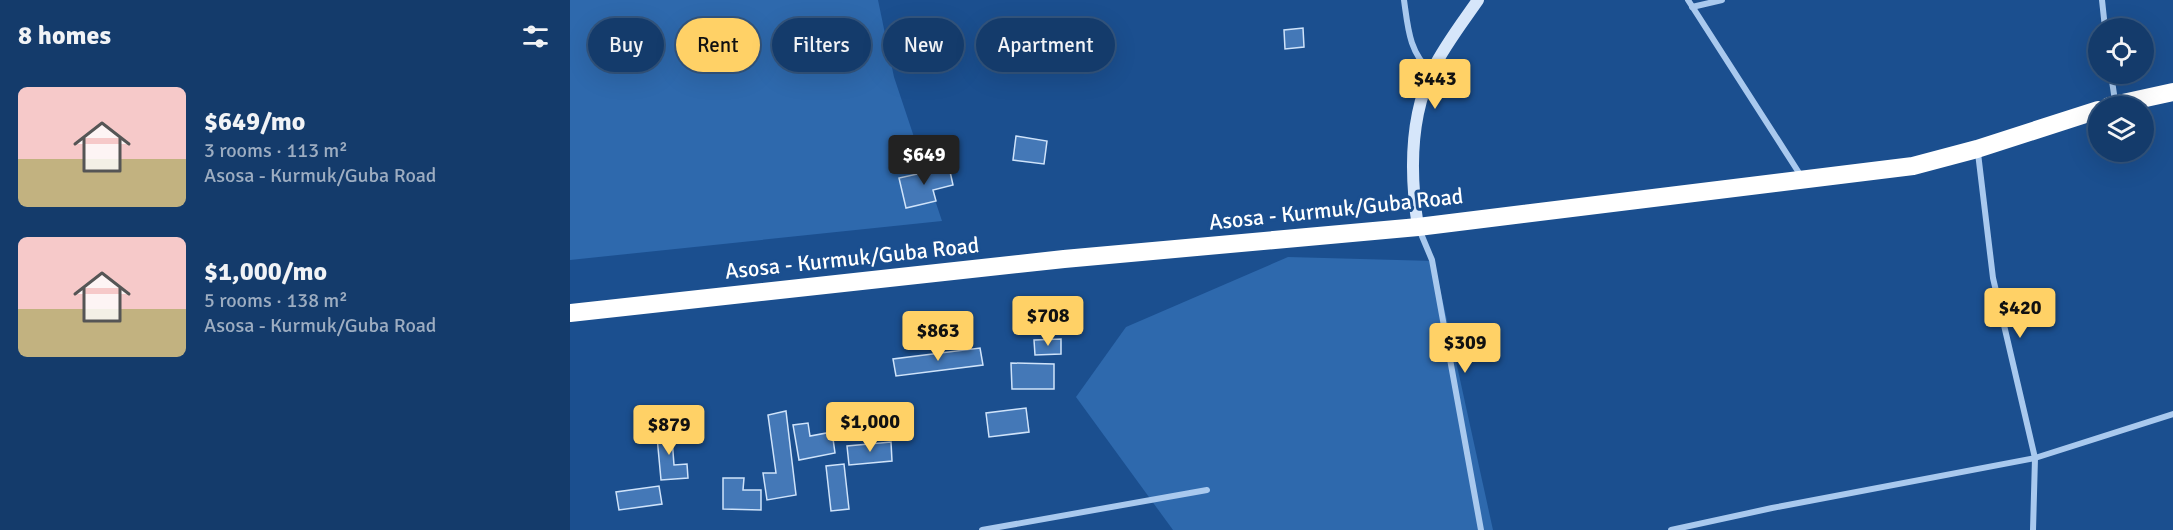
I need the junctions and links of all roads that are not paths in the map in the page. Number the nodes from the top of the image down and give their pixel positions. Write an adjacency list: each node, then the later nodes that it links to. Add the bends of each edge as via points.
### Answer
1 (1404, 0): 8 (street, via 1410,39 1420,61)
2 (1478, 0): 8 (street)
3 (1688, 0): 6 (street)
4 (1722, 0): 6 (street)
5 (2102, 0): 7 (street)
6 (1692, 7): 13 (street)
7 (2104, 18)
8 (1431, 72): 14 (street, via 1414,134 1412,189)
9 (2173, 93): 10 (highway, Asosa - Kurmuk/Guba Road)
10 (2154, 97)
11 (2088, 113): 12 (highway, Asosa - Kurmuk/Guba Road)
12 (1977, 148): 13 (highway, Asosa - Kurmuk/Guba Road, via 1913,166); 17 (street, via 1993,278)
13 (1802, 178): 14 (highway, Asosa - Kurmuk/Guba Road)
14 (1418, 227): 15 (highway, Asosa - Kurmuk/Guba Road, via 1064,259); 20 (street, via 1432,260)
15 (570, 313)
16 (2173, 414): 17 (street)
17 (2036, 458): 21 (street); 22 (street)
18 (1207, 490): 19 (street)
19 (982, 530)
20 (1481, 530)
21 (1671, 530)
22 (2033, 530)

